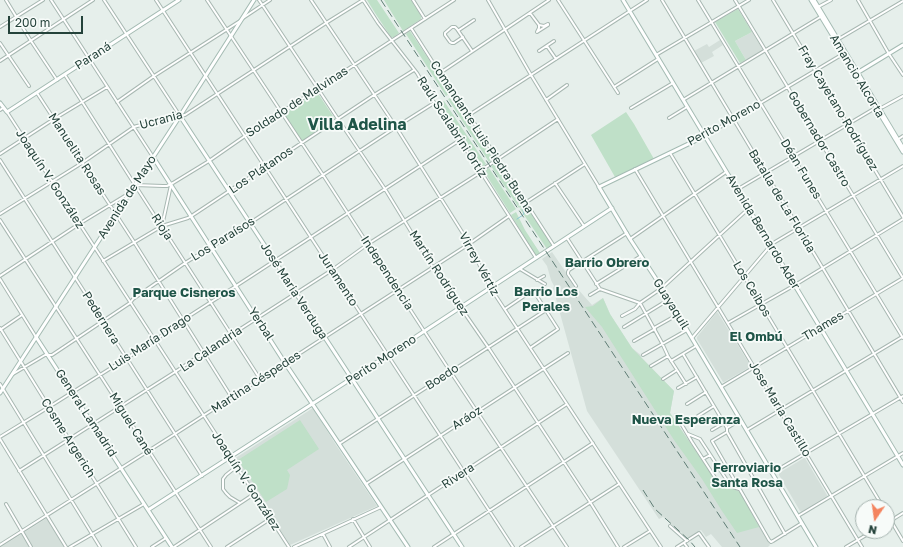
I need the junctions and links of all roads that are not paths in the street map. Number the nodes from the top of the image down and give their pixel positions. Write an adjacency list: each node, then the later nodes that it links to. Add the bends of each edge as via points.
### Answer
1 (6, 0): 38 (street)
2 (43, 0): 38 (street)
3 (51, 0): 39 (street, Yerbal)
4 (93, 0): 39 (street)
5 (104, 0): 52 (street, José Maria Verduga)
6 (156, 0): 34 (street, Juramento)
7 (179, 0): 34 (street, Paraná)
8 (207, 0): 49 (street, Independencia)
9 (254, 0): 41 (street, Avenida de Mayo)
10 (260, 0): 31 (street, Martín Rodríguez)
11 (270, 0): 31 (street)
12 (311, 0): 45 (street, Virrey Vértiz)
13 (363, 0): 45 (street, Ucrania); 59 (street, Raúl Scalabrini Ortíz)
14 (413, 0): 40 (street)
15 (454, 0): 40 (street, Soldado de Malvinas)
16 (488, 0): 51 (street, Guayaquil)
17 (549, 0): 36 (street)
18 (558, 0): 61 (street)
19 (623, 0): 35 (street, Avenida Bernardo Ader)
20 (647, 0): 35 (street)
21 (662, 0): 56 (street, Batalla de La Florida)
22 (698, 0): 44 (street, Déan Funes)
23 (735, 0): 32 (street, Gobernador Castro)
24 (749, 0): 32 (street)
25 (773, 0): 53 (street, Fray Cayetano Rodríguez)
26 (811, 0): 33 (street)
27 (814, 0): 33 (street)
28 (831, 0): 33 (street)
29 (858, 0): 43 (street)
30 (903, 1): 43 (street)
31 (263, 5): 41 (street); 64 (street, Martín Rodríguez)
32 (739, 6): 44 (street); 67 (street, Gobernador Castro)
33 (817, 8): 37 (street, Amancio Alcorta)
34 (163, 11): 52 (street, Paraná); 69 (street, Juramento)
35 (630, 11): 61 (street); 73 (street, Avenida Bernardo Ader)
36 (530, 13): 46 (street); 51 (street)
37 (822, 16): 53 (street); 57 (street, Amancio Alcorta)
38 (16, 17): 47 (street); 58 (street)
39 (64, 19): 58 (street); 74 (street, Yerbal)
40 (425, 19): 48 (street, Soldado de Malvinas)
41 (241, 20): 49 (street); 54 (street, Avenida de Mayo)
42 (474, 20): 50 (street)
43 (870, 21): 57 (street); 71 (street)
44 (712, 22): 56 (street); 78 (street, Déan Funes)
45 (326, 23): 64 (street, Ucrania); 77 (street, Virrey Vértiz)
46 (539, 25): 46 (street, via 537,32 548,24 544,26)
47 (0, 28)
48 (411, 28): 59 (street, Soldado de Malvinas); 82 (street, Comandante Luis Piedra Buena)
49 (226, 29): 54 (street, Independencia); 69 (street)
50 (459, 30): 55 (street); 55 (street, via 452,27 445,35 452,43)
51 (505, 30): 68 (street); 85 (street, Guayaquil)
52 (127, 34): 74 (street, Paraná); 87 (street, José Maria Verduga)
53 (794, 34): 67 (street); 81 (street, Fray Cayetano Rodríguez)
54 (231, 36): 79 (street, Independencia); 88 (street, Avenida de Mayo)
55 (463, 37): 68 (street)
56 (685, 38): 73 (street); 91 (street, Batalla de La Florida)
57 (836, 40): 70 (street, Amancio Alcorta)
58 (31, 41): 72 (street); 89 (street)
59 (391, 41): 77 (street, Soldado de Malvinas); 80 (street, Raúl Scalabrini Ortíz)
60 (554, 41): 65 (street)
61 (584, 41): 75 (street); 95 (street)
62 (0, 43): 72 (street)
63 (903, 45): 71 (street)
64 (290, 46): 79 (street, Ucrania); 97 (street, Martín Rodríguez)
65 (547, 46): 66 (street); 75 (street)
66 (539, 50)
67 (766, 51): 78 (street); 96 (street, Gobernador Castro)
68 (472, 52): 82 (street)
69 (191, 53): 87 (street); 88 (street, Juramento)
70 (844, 53): 81 (street, Perito Moreno); 83 (street, Amancio Alcorta)
71 (889, 54): 83 (street); 86 (street)
72 (8, 56): 76 (street); 93 (street)
73 (657, 57): 90 (street, Avenida Bernardo Ader); 95 (street)
74 (89, 59): 84 (street, Paraná); 94 (street, Yerbal)
75 (556, 59): 85 (street)
76 (0, 61)
77 (354, 65): 97 (street, Soldado de Malvinas); 101 (street, Virrey Vértiz)
78 (739, 67): 91 (street); 109 (street, Déan Funes)
79 (253, 70): 100 (street, Ucrania); 115 (street, Independencia)
80 (414, 70): 101 (street, Los Plátanos); 107 (street, Raúl Scalabrini Ortíz)
81 (815, 70): 96 (street, Perito Moreno); 123 (street, Fray Cayetano Rodríguez)
82 (440, 73): 116 (street, Comandante Luis Piedra Buena)
83 (856, 73): 113 (street, Amancio Alcorta)
84 (65, 75): 89 (street, Paraná); 105 (street, Rioja)
85 (531, 75): 103 (street, Guayaquil); 116 (street)
86 (903, 75)
87 (154, 76): 106 (street); 117 (street, José Maria Verduga)
88 (206, 76): 100 (street, Juramento); 117 (street, Avenida de Mayo)
89 (57, 80): 98 (street, Paraná)
90 (673, 83): 104 (street, Avenida Bernardo Ader); 111 (street)
91 (712, 83): 104 (street); 122 (street, Batalla de La Florida)
92 (567, 85): 103 (street)
93 (28, 86)
94 (107, 87): 105 (street); 106 (street, Yerbal)
95 (614, 87): 99 (street)
96 (788, 87): 109 (street, Perito Moreno); 131 (street, Gobernador Castro)
97 (318, 90): 115 (street, Soldado de Malvinas); 120 (street, Martín Rodríguez)
98 (37, 93): 114 (street, Paraná); 119 (street, Manuelita Rosas)
99 (618, 93)
100 (218, 94): 117 (street, Ucrania); 126 (street, Juramento)
101 (374, 95): 120 (street, Los Plátanos); 125 (street, Virrey Vértiz)
102 (903, 96): 113 (street)
103 (546, 100): 121 (street, Guayaquil)
104 (683, 100): 110 (street, Avenida Bernardo Ader)
105 (82, 102): 119 (street); 134 (street, Rioja)
106 (117, 102): 124 (street, Yerbal)
107 (434, 102): 125 (street, Los Paraísos); 130 (street, Raúl Scalabrini Ortíz)
108 (0, 103): 112 (street)
109 (760, 103): 122 (street, Perito Moreno); 140 (street, Déan Funes)
110 (687, 107): 118 (street); 127 (street, Avenida Bernardo Ader)
111 (631, 108)
112 (2, 109): 114 (street)
113 (878, 109): 123 (street); 132 (street, Amancio Alcorta)
114 (7, 112): 129 (street, Joaquín V. González)
115 (282, 113): 126 (street, Soldado de Malvinas); 133 (street, Independencia)
116 (469, 115): 143 (street, Comandante Luis Piedra Buena)
117 (180, 116): 124 (street, Ucrania); 141 (street, Avenida de Mayo); 144 (street, José Maria Verduga)
118 (668, 118)
119 (54, 119): 129 (street); 145 (street, Manuelita Rosas)
120 (338, 119): 133 (street, Los Plátanos); 136 (street, Martín Rodríguez)
121 (558, 119): 143 (street); 146 (street, Guayaquil)
122 (733, 119): 127 (street, Perito Moreno); 153 (street, Batalla de La Florida)
123 (847, 124): 131 (street); 155 (street, Fray Cayetano Rodríguez)
124 (134, 127): 134 (street, Ucrania); 141 (street, Yerbal)
125 (396, 127): 136 (street, Los Paraísos); 147 (street, Virrey Vértiz)
126 (245, 136): 144 (street, Soldado de Malvinas); 149 (street, Juramento)
127 (705, 136): 138 (street, Perito Moreno); 151 (street, Avenida Bernardo Ader)
128 (903, 136): 132 (street)
129 (24, 139): 139 (street); 156 (street, Joaquín V. González)
130 (460, 140): 147 (street, Luis María Drago); 152 (street, Raúl Scalabrini Ortíz)
131 (820, 140): 140 (street); 166 (street, Gobernador Castro)
132 (897, 140): 135 (street); 137 (street, Amancio Alcorta)
133 (302, 143): 149 (street, Los Plátanos); 154 (street, Independencia)
134 (109, 144): 145 (street, Ucrania); 159 (street, Rioja)
135 (903, 148)
136 (360, 151): 154 (street, Los Paraísos); 161 (street, Martín Rodríguez)
137 (903, 152)
138 (670, 153): 150 (street, Perito Moreno); 165 (street, Los Ceibos)
139 (0, 154)
140 (793, 156): 153 (street); 174 (street, Déan Funes)
141 (153, 157): 158 (street, Yerbal); 159 (street, Avenida de Mayo)
142 (0, 160): 167 (street, Pedernera)
143 (497, 160): 152 (street, La Calandria); 170 (street, Comandante Luis Piedra Buena)
144 (209, 161): 158 (street, Soldado de Malvinas); 163 (street, José Maria Verduga)
145 (82, 163): 156 (street, Ucrania); 171 (street, Manuelita Rosas)
146 (585, 164): 157 (street); 160 (street, Guayaquil)
147 (421, 166): 161 (street, Luis María Drago); 168 (street, Virrey Vértiz)
148 (903, 166): 155 (street)
149 (265, 167): 163 (street, Los Plátanos); 169 (street, Juramento)
150 (635, 169): 160 (street, Perito Moreno); 180 (street, Jose Maria Castillo)
151 (727, 171): 162 (street, Avenida Bernardo Ader); 165 (street)
152 (481, 172): 168 (street, La Calandria); 179 (street, Raúl Scalabrini Ortíz)
153 (766, 173): 162 (street); 188 (street, Batalla de La Florida)
154 (323, 175): 169 (street, Los Paraísos); 175 (street, Independencia)
155 (880, 180): 166 (street); 181 (street, Fray Cayetano Rodríguez)
156 (52, 181): 167 (street, Ucrania); 185 (street, Joaquín V. González)
157 (555, 183): 170 (street); 187 (street)
158 (171, 184): 159 (street, Soldado de Malvinas); 178 (street, Yerbal); 186 (street)
159 (135, 185): 164 (street, Avenida de Mayo); 186 (street, Rioja)
160 (599, 186): 172 (street, Guayaquil)
161 (385, 189): 175 (street, Luis María Drago); 183 (street, Martín Rodríguez)
162 (738, 189): 173 (street, Avenida Bernardo Ader)
163 (229, 192): 178 (street, Los Plátanos); 184 (street, José Maria Verduga)
164 (129, 193): 171 (street); 177 (street, Avenida de Mayo)
165 (695, 194): 180 (street); 190 (street, Los Ceibos)
166 (854, 195): 174 (street); 191 (street, Gobernador Castro)
167 (24, 198): 176 (street, Ucrania); 195 (street, Pedernera)
168 (440, 198): 183 (street, La Calandria); 198 (street, Virrey Vértiz)
169 (286, 199): 184 (street, Los Paraísos); 192 (street, Juramento)
170 (525, 203): 200 (street, Comandante Luis Piedra Buena)
171 (109, 205): 177 (street, Manuelita Rosas); 185 (street)
172 (612, 208): 187 (street, Perito Moreno); 189 (street, Guayaquil)
173 (749, 208): 190 (street); 199 (street, Avenida Bernardo Ader)
174 (826, 212): 188 (street); 203 (street, Déan Funes)
175 (348, 213): 192 (street, Luis María Drago); 197 (street, Independencia)
176 (0, 214)
177 (116, 214): 196 (street, Manuelita Rosas); 202 (street, Avenida de Mayo)
178 (191, 216): 186 (street, Los Plátanos); 201 (street, Yerbal)
179 (509, 216): 198 (street, Martina Céspedes); 205 (street, Raúl Scalabrini Ortíz)
180 (663, 216): 194 (street); 210 (street, Jose Maria Castillo)
181 (903, 218): 191 (street)
182 (0, 220): 206 (street, Miguel Cané)
183 (404, 221): 197 (street, La Calandria); 212 (street, Martín Rodríguez)
184 (250, 223): 201 (street, Los Paraísos); 207 (street, José Maria Verduga)
185 (79, 224): 195 (street); 202 (street, Joaquín V. González)
186 (162, 226): 196 (street, Los Plátanos); 211 (street, Rioja)
187 (584, 226): 193 (street, Perito Moreno)
188 (799, 228): 199 (street); 213 (street, Batalla de La Florida)
189 (627, 233): 194 (street, Guayaquil); 209 (street)
190 (720, 235): 210 (street); 218 (street, Los Ceibos)
191 (877, 235): 203 (street); 220 (street, Gobernador Castro)
192 (311, 237): 207 (street, Luis María Drago); 215 (street, Juramento)
193 (567, 238): 200 (street, Perito Moreno); 209 (street)
194 (630, 239): 204 (street, Guayaquil)
195 (52, 242): 206 (street); 219 (street, Pedernera)
196 (134, 242): 208 (street, Los Plátanos); 223 (street, Manuelita Rosas)
197 (368, 244): 215 (street, La Calandria); 232 (street, Independencia)
198 (469, 244): 212 (street, Martina Céspedes); 229 (street, Virrey Vértiz)
199 (771, 245): 218 (street); 226 (street, Avenida Bernardo Ader)
200 (554, 246): 205 (street, Perito Moreno)
201 (211, 247): 211 (street, Los Paraísos); 227 (street, Yerbal)
202 (94, 248): 208 (street, Joaquín V. González); 219 (street, Avenida de Mayo)
203 (850, 251): 213 (street); 234 (street, Déan Funes)
204 (641, 256): 225 (street); 230 (street, Guayaquil)
205 (536, 258): 214 (street, Perito Moreno)
206 (26, 259): 216 (street); 242 (street, Miguel Cané)
207 (275, 261): 227 (street, Luis María Drago); 233 (street, José Maria Verduga)
208 (103, 262): 238 (street, Joaquín V. González)
209 (582, 262): 225 (street); 228 (street, via 568,272)
210 (691, 262): 230 (street); 241 (street, Jose Maria Castillo)
211 (185, 263): 223 (street, Los Paraísos); 237 (street, Rioja)
212 (433, 267): 232 (street, Martina Céspedes); 243 (street, Martín Rodríguez)
213 (822, 268): 226 (street); 246 (street, Batalla de La Florida)
214 (520, 269): 222 (street); 229 (street, Perito Moreno)
215 (332, 270): 233 (street, La Calandria); 247 (street, Juramento)
216 (0, 276)
217 (544, 276): 222 (street)
218 (744, 276): 240 (street, Los Ceibos); 241 (street)
219 (75, 277): 242 (street, Avenida de Mayo); 254 (street, Pedernera)
220 (903, 278): 234 (street, Thames)
221 (0, 279): 249 (street, General Lamadrid)
222 (538, 280): 224 (street)
223 (159, 281): 238 (street, Los Paraísos); 253 (street, Manuelita Rosas)
224 (545, 284)
225 (596, 284): 231 (street)
226 (795, 285): 240 (street); 257 (street, Avenida Bernardo Ader)
227 (236, 286): 237 (street, Luis María Drago); 252 (street, Yerbal)
228 (576, 286)
229 (490, 287): 243 (street, Perito Moreno); 244 (street, Virrey Vértiz)
230 (662, 288): 236 (street, Guayaquil); 239 (street)
231 (600, 289): 235 (street); 239 (street)
232 (398, 290): 247 (street, Martina Céspedes); 262 (street, Independencia)
233 (296, 294): 252 (street, La Calandria); 266 (street, José Maria Verduga)
234 (876, 294): 246 (street, Thames); 265 (street, Déan Funes)
235 (590, 295)
236 (668, 300): 248 (street); 250 (street, Guayaquil)
237 (211, 302): 253 (street, Luis María Drago); 263 (street, Rioja)
238 (130, 303): 254 (street, Los Paraísos); 269 (street, Joaquín V. González)
239 (640, 303): 248 (street); 251 (street)
240 (761, 304): 255 (street); 275 (street, Los Ceibos)
241 (718, 306): 255 (street, Jose Maria Castillo); 267 (street)
242 (56, 307): 264 (street, Avenida de Mayo); 268 (street, Miguel Cané)
243 (460, 307): 262 (street, Perito Moreno); 273 (street, Martín Rodríguez)
244 (505, 309): 245 (street, via 533,290); 258 (street, Virrey Vértiz)
245 (546, 310): 258 (street, Boedo); 274 (street, via 558,329)
246 (848, 311): 257 (street, Thames); 279 (street, Batalla de La Florida)
247 (361, 314): 266 (street, Martina Céspedes); 281 (street, Juramento)
248 (646, 314): 256 (street); 259 (street)
249 (22, 315): 260 (street); 264 (street, General Lamadrid)
250 (677, 315): 259 (street); 261 (street, Guayaquil)
251 (622, 316)
252 (257, 318): 263 (street, La Calandria); 287 (street, Yerbal)
253 (183, 320): 269 (street, Luis María Drago); 276 (street, Manuelita Rosas)
254 (103, 321): 268 (street, Los Paraísos); 284 (street, Pedernera)
255 (728, 323): 289 (street, Jose Maria Castillo)
256 (624, 326)
257 (821, 327): 275 (street, Thames); 293 (street, Avenida Bernardo Ader)
258 (517, 328): 273 (street, Boedo); 274 (street, Virrey Vértiz)
259 (654, 328): 270 (street); 271 (street)
260 (0, 329): 285 (street, Cosme Argerich)
261 (687, 330): 267 (street, Guayaquil); 271 (street)
262 (425, 331): 281 (street, Perito Moreno); 294 (street, Independencia)
263 (231, 334): 276 (street, La Calandria); 300 (street, Rioja)
264 (36, 337): 280 (street, General Lamadrid); 285 (street, Avenida de Mayo)
265 (903, 337): 279 (street)
266 (325, 338): 287 (street, Martina Céspedes); 299 (street, José Maria Verduga)
267 (692, 338): 272 (street, Guayaquil)
268 (76, 339): 280 (street, Los Paraísos); 296 (street, Miguel Cané)
269 (154, 340): 284 (street, Luis María Drago); 295 (street, Joaquín V. González)
270 (634, 340)
271 (662, 343): 282 (street); 283 (street)
272 (697, 346): 278 (street); 304 (street, Guayaquil)
273 (488, 347): 294 (street, Boedo); 305 (street, Martín Rodríguez)
274 (530, 348): 291 (street, Virrey Vértiz)
275 (787, 348): 289 (street, Thames); 309 (street, Los Ceibos)
276 (204, 352): 295 (street, La Calandria); 316 (street, Manuelita Rosas)
277 (568, 353): 291 (street, Aráoz)
278 (683, 354): 286 (street); 298 (street)
279 (874, 354): 293 (street); 315 (street, Batalla de La Florida)
280 (48, 355): 290 (street, Los Paraísos); 312 (street, General Lamadrid)
281 (388, 355): 299 (street, Perito Moreno); 313 (street, Juramento)
282 (643, 355)
283 (668, 356): 286 (street); 288 (street)
284 (126, 358): 296 (street, Luis María Drago); 308 (street, Pedernera)
285 (21, 361): 290 (street, Cosme Argerich); 297 (street, Avenida de Mayo)
286 (671, 361): 292 (street)
287 (285, 363): 300 (street, Martina Céspedes); 318 (street, Yerbal)
288 (651, 366)
289 (754, 367): 304 (street, Thames); 324 (street, Jose Maria Castillo)
290 (25, 368): 297 (street, Los Paraísos); 322 (street, Cosme Argerich)
291 (544, 369): 305 (street, Aráoz); 319 (street, Virrey Vértiz)
292 (677, 370): 301 (street); 303 (street)
293 (847, 370): 309 (street); 326 (street, Avenida Bernardo Ader)
294 (450, 371): 313 (street, Boedo); 325 (street, Independencia)
295 (175, 372): 308 (street, La Calandria); 328 (street, Joaquín V. González)
296 (100, 374): 312 (street, Luis María Drago); 323 (street, Miguel Cané)
297 (12, 375): 307 (street, Avenida de Mayo)
298 (697, 377): 303 (street); 310 (street)
299 (352, 378): 318 (street, Perito Moreno); 330 (street, José Maria Verduga)
300 (260, 379): 316 (street, Martina Céspedes)
301 (663, 379)
302 (0, 384): 307 (street)
303 (686, 384): 306 (street)
304 (722, 387): 331 (street, Guayaquil)
305 (515, 388): 325 (street, Aráoz); 333 (street, Martín Rodríguez)
306 (678, 388)
307 (3, 389): 311 (street, Avenida de Mayo); 332 (street)
308 (147, 390): 323 (street, La Calandria); 340 (street, Pedernera)
309 (813, 390): 324 (street); 342 (street, Los Ceibos)
310 (706, 392): 320 (street); 321 (street)
311 (0, 393)
312 (72, 393): 322 (street, Luis María Drago); 335 (street, General Lamadrid)
313 (414, 395): 330 (street, Boedo); 343 (street, Juramento)
314 (903, 396): 315 (street)
315 (900, 397): 317 (street, Batalla de La Florida); 326 (street)
316 (232, 398): 328 (street, Martina Céspedes)
317 (903, 402)
318 (313, 404): 347 (street, Yerbal); 355 (street, Perito Moreno)
319 (567, 404): 333 (street, Rivera); 346 (street, Virrey Vértiz)
320 (687, 404)
321 (714, 406): 329 (street); 334 (street)
322 (49, 407): 332 (street, Luis María Drago); 345 (street, Cosme Argerich)
323 (120, 407): 335 (street, La Calandria); 349 (street, Miguel Cané)
324 (780, 410): 338 (street); 350 (street, Jose Maria Castillo)
325 (477, 412): 343 (street, Aráoz); 348 (street, Independencia)
326 (872, 414): 342 (street); 354 (street, Avenida Bernardo Ader)
327 (676, 415): 341 (street)
328 (203, 416): 340 (street, Martina Céspedes); 355 (street, Joaquín V. González)
329 (698, 416)
330 (378, 418): 347 (street, Boedo); 356 (street, José Maria Verduga)
331 (741, 420): 336 (street); 338 (street, Guayaquil)
332 (24, 422): 344 (street, Luis María Drago); 352 (street)
333 (538, 423): 348 (street, Rivera); 358 (street, Martín Rodríguez)
334 (724, 423): 336 (street); 337 (street)
335 (93, 425): 345 (street, La Calandria); 361 (street, General Lamadrid)
336 (727, 428): 339 (street)
337 (712, 430)
338 (747, 430): 364 (street, Guayaquil)
339 (727, 432): 372 (street, via 712,441); 402 (street)
340 (175, 434): 349 (street, Martina Céspedes); 365 (street, Pedernera)
341 (687, 434): 353 (street, via 700,439); 357 (street)
342 (839, 434): 350 (street); 366 (street, Los Ceibos)
343 (441, 436): 356 (street, Aráoz); 363 (street, Juramento)
344 (0, 438): 362 (street)
345 (69, 439): 352 (street, La Calandria); 367 (street, Cosme Argerich)
346 (593, 443): 358 (street); 369 (street, Virrey Vértiz)
347 (339, 444): 368 (street, Yerbal)
348 (501, 448): 363 (street, Rivera); 370 (street, Independencia)
349 (148, 451): 361 (street, Martina Céspedes); 373 (street, Miguel Cané)
350 (806, 453): 364 (street); 376 (street, Jose Maria Castillo)
351 (903, 453): 354 (street)
352 (44, 455): 362 (street, La Calandria); 378 (street)
353 (710, 455): 357 (street); 371 (street)
354 (898, 456): 359 (street, Avenida Bernardo Ader); 366 (street)
355 (230, 457): 360 (street, Joaquín V. González); 365 (street, Perito Moreno)
356 (405, 459): 368 (street, Aráoz); 375 (street, José Maria Verduga)
357 (703, 459): 371 (street, via 716,479)
358 (564, 462): 370 (street); 379 (street, Martín Rodríguez)
359 (903, 465)
360 (236, 467): 374 (street, Joaquín V. González); 380 (street, via 223,479 223,489)
361 (122, 469): 367 (street, Martina Céspedes); 382 (street, General Lamadrid)
362 (19, 472): 386 (street)
363 (464, 472): 375 (street, Rivera); 385 (street, Juramento)
364 (772, 473): 387 (street, Guayaquil)
365 (202, 476): 373 (street, Perito Moreno)
366 (865, 477): 376 (street); 377 (street, Los Ceibos)
367 (97, 484): 378 (street, Martina Céspedes); 388 (street, Cosme Argerich)
368 (366, 484): 383 (street, Yerbal)
369 (619, 484): 379 (street); 397 (street, Virrey Vértiz)
370 (526, 486): 385 (street); 393 (street, Independencia)
371 (730, 486): 372 (street)
372 (740, 490): 402 (street, via 771,542)
373 (176, 492): 384 (street, Perito Moreno); 396 (street, Miguel Cané)
374 (254, 494): 380 (street); 389 (street, Joaquín V. González)
375 (428, 495): 391 (street, Rivera); 401 (street, José Maria Verduga)
376 (832, 496): 387 (street); 405 (street, Jose Maria Castillo)
377 (878, 499)
378 (71, 501): 386 (street, Martina Céspedes); 399 (street)
379 (590, 502): 393 (street); 429 (street, Martín Rodríguez)
380 (240, 503): 396 (street)
381 (6, 504): 398 (street)
382 (144, 504): 384 (street, General Lamadrid); 388 (street)
383 (381, 507): 390 (street); 391 (street, Yerbal)
384 (148, 510): 404 (street, General Lamadrid)
385 (490, 510): 401 (street); 426 (street, Juramento)
386 (47, 516): 398 (street, Martina Céspedes); 410 (street)
387 (798, 516): 392 (street, Guayaquil)
388 (119, 519): 399 (street); 413 (street, Cosme Argerich)
389 (270, 519): 417 (street); 418 (street, Joaquín V. González)
390 (353, 519): 400 (street); 403 (street)
391 (390, 520): 403 (street, Rivera); 423 (street, Yerbal)
392 (802, 523): 402 (street); 435 (street, Guayaquil)
393 (553, 526): 427 (street); 428 (street, Independencia)
394 (670, 526): 407 (street)
395 (895, 527): 406 (street)
396 (200, 530): 415 (street); 416 (street, Miguel Cané)
397 (650, 531): 430 (street); 431 (street, Virrey Vértiz)
398 (22, 532): 408 (street, Martina Céspedes); 409 (street)
399 (92, 534): 411 (street); 412 (street)
400 (322, 534): 419 (street); 420 (street)
401 (454, 534): 424 (street); 425 (street, José Maria Verduga)
402 (785, 534)
403 (364, 537): 421 (street, Rivera); 422 (street)
404 (166, 538): 414 (street); 415 (street, General Lamadrid)
405 (858, 540): 436 (street); 437 (street, Jose Maria Castillo)
406 (903, 541)
407 (685, 542): 432 (street); 433 (street); 434 (street, via 699,533)
408 (0, 545)
409 (31, 547)
410 (66, 547)
411 (70, 547)
412 (100, 547)
413 (136, 547)
414 (152, 547)
415 (173, 547)
416 (211, 547)
417 (227, 547)
418 (289, 547)
419 (294, 547)
420 (330, 547)
421 (349, 547)
422 (370, 547)
423 (408, 547)
424 (434, 547)
425 (462, 547)
426 (513, 547)
427 (521, 547)
428 (567, 547)
429 (618, 547)
430 (624, 547)
431 (661, 547)
432 (677, 547)
433 (687, 547)
434 (709, 547)
435 (816, 547)
436 (846, 547)
437 (862, 547)

